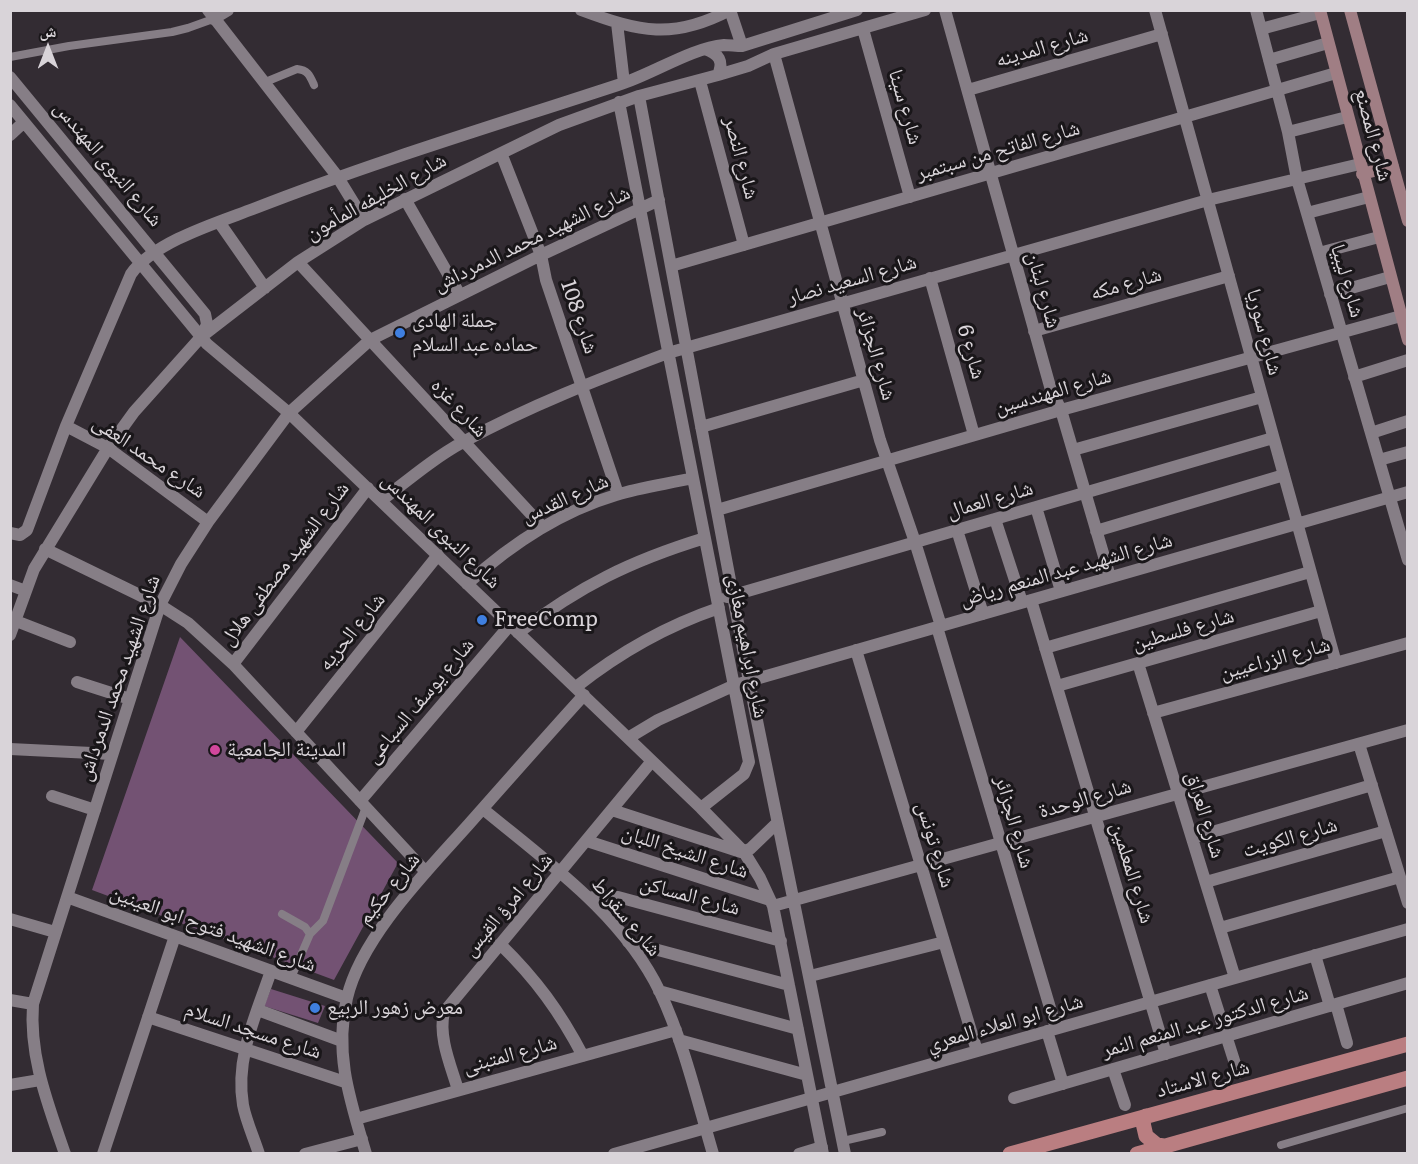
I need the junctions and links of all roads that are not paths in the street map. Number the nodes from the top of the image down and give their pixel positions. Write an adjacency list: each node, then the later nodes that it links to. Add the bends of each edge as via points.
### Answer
1 (228, 10): 13 (street)
2 (581, 10): 11 (street)
3 (857, 10): 12 (street, شارع الخليفه المأمون)
4 (925, 10): 15 (street, شارع الخليفه المأمون)
5 (945, 10): 31 (street, شارع لبنان)
6 (1155, 10): 17 (street, شارع سوريا)
7 (1256, 10): 16 (street, شارع ليبيا)
8 (1350, 10): 42 (main road, شارع المصنع)
9 (730, 11): 14 (street, via 698,25 663,31); 19 (street)
10 (1320, 12): 16 (street); 18 (main road, شارع المصنع)
11 (602, 14): 14 (street)
12 (833, 14): 19 (street, شارع الخليفه المأمون)
13 (211, 15): 22 (lane, via 172,32); 28 (street)
14 (617, 23): 29 (street)
15 (863, 29): 21 (street, شارع الخليفه المأمون); 47 (street, شارع سينا)
16 (1261, 29): 23 (street, شارع ليبيا)
17 (1162, 34): 31 (street, شارع المدينه); 36 (street, شارع سوريا)
18 (1328, 43): 23 (street); 24 (main road, شارع المصنع)
19 (742, 46): 20 (street, شارع الخليفه المأمون)
20 (705, 49): 25 (street, via 720,58); 29 (street, شارع الخليفه المأمون)
21 (774, 54): 25 (street, شارع الخليفه المأمون); 57 (street, شارع الجزائر)
22 (10, 57)
23 (1269, 60): 32 (street, شارع ليبيا)
24 (1336, 73): 32 (street, شارع الفاتح من سبتمبر); 37 (main road, شارع المصنع)
25 (718, 75): 27 (street, شارع الخليفه المأمون)
26 (10, 77): 60 (street, شارع النبوى المهندس)
27 (700, 81): 33 (street, شارع الخليفه المأمون); 59 (street, شارع النصر)
28 (263, 82): 30 (lane, via 297,69 309,73); 45 (street)
29 (624, 83): 45 (street, شارع الخليفه المأمون)
30 (314, 85)
31 (968, 90): 44 (street, شارع لبنان)
32 (1277, 90): 36 (street, شارع الفاتح من سبتمبر); 39 (street, شارع ليبيا)
33 (639, 96): 34 (street, شارع الخليفه المأمون); 50 (street, شارع ابراهيم مغازى)
34 (619, 102): 41 (street, شارع الخليفه المأمون); 52 (street, شارع ابراهيم مغازى)
35 (10, 105): 38 (street, شارع النبوى المهندس)
36 (1185, 117): 44 (street, شارع الفاتح من سبتمبر); 51 (street, شارع سوريا)
37 (1347, 117): 39 (street); 43 (main road, شارع المصنع)
38 (24, 122): 40 (street); 64 (street, شارع النبوى المهندس)
39 (1288, 132): 46 (street, شارع ليبيا)
40 (10, 135)
41 (501, 153): 49 (street, شارع الخليفه المأمون); 63 (street, شارع 108)
42 (1393, 166): 43 (main road); 54 (main road, شارع المصنع)
43 (1361, 169): 46 (street, شارع السعيد نصار); 48 (main road, شارع المصنع)
44 (991, 173): 47 (street, شارع الفاتح من سبتمبر); 62 (street, شارع لبنان)
45 (337, 176): 55 (street); 56 (street, شارع الخليفه المأمون)
46 (1298, 178): 51 (street, شارع السعيد نصار); 53 (street, شارع ليبيا)
47 (910, 197): 57 (street, شارع الفاتح من سبتمبر)
48 (1369, 197): 53 (street); 58 (main road, شارع المصنع)
49 (405, 200): 55 (street, شارع الخليفه المأمون); 72 (street)
50 (658, 200): 52 (street, شارع الشهيد محمد الدمرداش); 66 (street, شارع ابراهيم مغازى)
51 (1208, 200): 62 (street, شارع السعيد نصار); 67 (street, شارع سوريا)
52 (640, 209): 63 (street, شارع الشهيد محمد الدمرداش); 81 (street, شارع ابراهيم مغازى)
53 (1307, 213): 61 (street, شارع ليبيا)
54 (1407, 215)
55 (364, 220): 65 (street, شارع الخليفه المأمون)
56 (219, 222): 60 (street, شارع الخليفه المأمون); 70 (street)
57 (820, 223): 59 (street, شارع الفاتح من سبتمبر); 73 (street, شارع الجزائر)
58 (1380, 237): 61 (street); 68 (main road, شارع المصنع)
59 (744, 245): 66 (street, شارع الفاتح من سبتمبر)
60 (154, 251): 64 (street, شارع الخليفه المأمون); 77 (street, شارع النبوى المهندس, via 205,314 207,324)
61 (1319, 253): 71 (street, شارع ليبيا)
62 (1013, 254): 69 (street, شارع السعيد نصار); 75 (street, شارع لبنان)
63 (541, 255): 72 (street, شارع الشهيد محمد الدمرداش); 86 (street, شارع 108)
64 (140, 262): 77 (street, شارع النبوى المهندس); 91 (street, شارع الخليفه المأمون, via 131,274)
65 (298, 262): 70 (street, شارع الخليفه المأمون); 78 (street, شارع غزه)
66 (671, 266): 80 (street, شارع ابراهيم مغازى)
67 (1229, 276): 75 (street, شارع مكه); 82 (street, شارع سوريا)
68 (1390, 277): 71 (street); 74 (main road, شارع المصنع)
69 (930, 279): 73 (street, شارع السعيد نصار); 94 (street, شارع 6)
70 (266, 288): 77 (street, شارع الخليفه المأمون)
71 (1330, 294): 76 (street, شارع ليبيا)
72 (460, 295): 78 (street, شارع الشهيد محمد الدمرداش)
73 (842, 303): 80 (street, شارع السعيد نصار); 85 (street, شارع الجزائر)
74 (1401, 316): 76 (street, شارع المهندسين); 79 (main road, شارع المصنع)
75 (1034, 330): 88 (street, شارع لبنان)
76 (1341, 333): 82 (street, شارع المهندسين); 84 (street, شارع ليبيا)
77 (201, 338): 89 (street, شارع النبوى المهندس); 97 (street, شارع الخليفه المأمون)
78 (370, 340): 89 (street, شارع الشهيد محمد الدمرداش); 96 (street, شارع غزه)
79 (1407, 340)
80 (686, 347): 81 (street, شارع السعيد نصار); 92 (street, شارع ابراهيم مغازى)
81 (668, 353): 86 (street, شارع السعيد نصار); 103 (street, شارع ابراهيم مغازى)
82 (1252, 359): 87 (street, شارع سوريا); 88 (street, شارع المهندسين)
83 (1407, 360): 84 (street)
84 (1354, 377): 93 (street, شارع ليبيا)
85 (864, 380): 92 (street); 100 (street, شارع الجزائر)
86 (582, 386): 96 (street, شارع السعيد نصار); 107 (street, شارع 108)
87 (1262, 397): 95 (street, شارع سوريا); 98 (street)
88 (1061, 410): 94 (street, شارع المهندسين); 98 (street, شارع لبنان)
89 (289, 413): 104 (street, شارع النبوى المهندس); 113 (street, شارع الشهيد محمد الدمرداش)
90 (1407, 421): 93 (street)
91 (66, 426): 97 (street, شارع محمد العفى); 118 (street, شارع الخليفه المأمون, via 27,530 20,535)
92 (701, 427): 111 (street, شارع ابراهيم مغازى)
93 (1371, 433): 101 (street, شارع ليبيا)
94 (974, 435): 100 (street, شارع المهندسين)
95 (1273, 438): 102 (street, شارع سوريا); 105 (street, شارع العمال)
96 (464, 441): 109 (street, شارع السعيد نصار); 115 (street, شارع غزه)
97 (108, 448): 113 (street, شارع محمد العفى); 122 (street, شارع الخليفه المأمون)
98 (1073, 450): 105 (street, شارع لبنان)
99 (1407, 452): 101 (street)
100 (888, 460): 111 (street, شارع المهندسين); 120 (street, شارع الجزائر)
101 (1379, 460): 108 (street, شارع ليبيا)
102 (1284, 475): 114 (street, شارع سوريا); 117 (street)
103 (693, 478): 107 (street, شارع القدس); 119 (street, شارع ابراهيم مغازى)
104 (368, 488): 109 (street, شارع النبوى المهندس); 147 (street, شارع الشهيد مصطفى هلال)
105 (1085, 492): 110 (street, شارع العمال); 117 (street, شارع لبنان)
106 (1407, 492): 108 (street, شارع الشهيد عبد المنعم رياض)
107 (618, 494): 115 (street, شارع القدس)
108 (1390, 497): 114 (street, شارع الشهيد عبد المنعم رياض); 121 (street, شارع ليبيا)
109 (382, 500): 123 (street, شارع النبوى المهندس)
110 (1036, 507): 112 (street, شارع العمال); 130 (street)
111 (717, 510): 131 (street, شارع ابراهيم مغازى)
112 (994, 519): 116 (street, شارع العمال); 132 (street, شارع المعلمين)
113 (208, 522): 134 (street, شارع الشهيد محمد الدمرداش)
114 (1297, 524): 125 (street, شارع سوريا); 126 (street, شارع الشهيد عبد المنعم رياض)
115 (542, 526): 127 (street, شارع القدس)
116 (957, 530): 120 (street, شارع العمال); 136 (street)
117 (1096, 531): 126 (street, شارع لبنان)
118 (10, 533)
119 (705, 538): 133 (street, شارع ابراهيم مغازى); 139 (street, via 645,558 588,585)
120 (915, 542): 131 (street, شارع العمال); 138 (street, شارع الجزائر)
121 (1406, 545): 124 (street, شارع ليبيا)
122 (45, 549): 129 (street, شارع الخليفه المأمون); 134 (street)
123 (438, 555): 127 (street, شارع النبوى المهندس); 156 (street, شارع الحريه)
124 (1407, 560)
125 (1310, 572): 135 (street, شارع سوريا); 143 (street)
126 (1110, 577): 130 (street, شارع الشهيد عبد المنعم رياض)
127 (466, 584): 139 (street, شارع النبوى المهندس)
128 (10, 585): 129 (street)
129 (26, 591): 137 (street, شارع الخليفه المأمون)
130 (1061, 591): 132 (street, شارع الشهيد عبد المنعم رياض)
131 (733, 595): 133 (street, شارع العمال); 148 (street, شارع ابراهيم مغازى)
132 (1027, 601): 136 (street, شارع الشهيد عبد المنعم رياض); 143 (street, شارع المعلمين)
133 (719, 604): 150 (street, شارع ابراهيم مغازى); 152 (street, شارع العمال, via 658,633 603,666)
134 (160, 605): 147 (street, via 188,623); 153 (street, شارع الشهيد محمد الدمرداش)
135 (1321, 611): 145 (street, شارع فلسطين); 146 (street, شارع سوريا)
136 (983, 614): 138 (street, شارع الشهيد عبد المنعم رياض)
137 (16, 621): 140 (street, شارع الخليفه المأمون); 141 (street)
138 (939, 626): 144 (street, شارع الشهيد عبد المنعم رياض); 175 (street, شارع الجزائر)
139 (514, 629): 152 (street, شارع النبوى المهندس); 165 (street, شارع يوسف السباعى)
140 (10, 635)
141 (70, 642)
142 (1407, 644): 146 (street, شارع الزراعيين)
143 (1045, 648): 151 (street, شارع المعلمين)
144 (856, 650): 148 (street, شارع الشهيد عبد المنعم رياض); 177 (street, شارع تونس)
145 (1138, 663): 151 (street, شارع فلسطين); 154 (street, شارع العراق)
146 (1335, 663): 154 (street, شارع الزراعيين)
147 (233, 664): 156 (street)
148 (749, 681): 150 (street, شارع الشهيد عبد المنعم رياض); 171 (street, شارع ابراهيم مغازى)
149 (77, 682): 153 (street)
150 (735, 685): 157 (street, شارع الشهيد عبد المنعم رياض); 166 (street, شارع ابراهيم مغازى, via 748,768)
151 (1057, 686): 170 (street, شارع المعلمين)
152 (580, 691): 157 (street, شارع النبوى المهندس); 167 (street, شارع حكيم)
153 (130, 699): 160 (street, شارع الشهيد محمد الدمرداش)
154 (1153, 712): 163 (street, شارع العراق)
155 (1407, 730): 158 (street, شارع الوحدة)
156 (296, 732): 165 (street)
157 (628, 738): 161 (street, شارع النبوى المهندس)
158 (1359, 744): 162 (street); 163 (street, شارع الوحدة)
159 (10, 749): 160 (street)
160 (112, 754): 168 (street, شارع الشهيد محمد الدمرداش)
161 (652, 761): 166 (street, شارع النبوى المهندس); 169 (street, شارع امرؤ القيس)
162 (1372, 785): 172 (street); 173 (street)
163 (1178, 794): 170 (street, شارع الوحدة); 173 (street, شارع العراق)
164 (52, 796): 168 (street)
165 (363, 804): 178 (street); 192 (lane, via 323,921)
166 (701, 808): 176 (street)
167 (483, 809): 178 (street, شارع حكيم); 179 (street, شارع سقراط)
168 (95, 810): 182 (street, شارع الشهيد محمد الدمرداش)
169 (612, 810): 174 (street, شارع امرؤ القيس); 176 (street)
170 (1095, 817): 175 (street, شارع الوحدة); 209 (street, شارع المعلمين)
171 (777, 823): 176 (street); 184 (street, شارع ابراهيم مغازى)
172 (1386, 831): 180 (street); 181 (street, شارع الكويت)
173 (1192, 838): 181 (street, شارع العراق)
174 (587, 841): 179 (street, شارع امرؤ القيس); 185 (street, شارع الشيخ اللبان)
175 (1000, 843): 177 (street, شارع الوحدة); 215 (street, شارع الجزائر)
176 (744, 852): 185 (street)
177 (921, 865): 184 (street, شارع الوحدة); 196 (street, شارع تونس)
178 (426, 872): 207 (street, شارع حكيم, via 376,935 357,967)
179 (561, 873): 183 (street, شارع سقراط); 197 (street, شارع امرؤ القيس)
180 (1400, 877): 186 (street); 189 (street)
181 (1206, 882): 189 (street, شارع العراق)
182 (67, 897): 191 (street, شارع الشهيد محمد الدمرداش); 193 (street, شارع الشهيد فتوح ابو العينين)
183 (589, 898): 194 (street, شارع المساكن, via 618,897); 195 (street, شارع سقراط)
184 (795, 900): 185 (street, شارع الوحدة); 200 (street, شارع ابراهيم مغازى)
185 (772, 903): 194 (street)
186 (1407, 903)
187 (282, 914): 192 (lane)
188 (10, 919): 191 (street)
189 (1220, 928): 202 (street, شارع العراق)
190 (1407, 929): 198 (street, شارع ابو العلاء المعري)
191 (55, 932): 210 (street, شارع الشهيد محمد الدمرداش)
192 (310, 934): 201 (lane)
193 (175, 936): 199 (street, شارع الشهيد فتوح ابو العينين); 213 (street)
194 (781, 941): 204 (street)
195 (628, 942): 204 (street); 206 (street, شارع سقراط)
196 (944, 942): 200 (street); 222 (street, شارع تونس)
197 (500, 944): 224 (street, via 547,994); 233 (street, شارع امرؤ القيس, via 444,1012 443,1039)
198 (1315, 955): 202 (street, شارع ابو العلاء المعري); 211 (street)
199 (271, 971): 201 (street, شارع الشهيد فتوح ابو العينين); 212 (street)
200 (810, 975): 234 (street, شارع ابراهيم مغازى)
201 (291, 978): 207 (street, شارع الشهيد فتوح ابو العينين)
202 (1235, 978): 205 (street, شارع ابو العلاء المعري)
203 (1407, 983): 211 (street, شارع الدكتور عبد المنعم النمر)
204 (789, 985): 214 (street)
205 (1210, 985): 209 (street, شارع ابو العلاء المعري); 217 (street)
206 (659, 991): 214 (street); 216 (street, شارع سقراط)
207 (346, 998): 218 (street, شارع حكيم)
208 (10, 1000): 210 (street)
209 (1150, 1002): 215 (street, شارع ابو العلاء المعري); 223 (street, شارع المعلمين)
210 (33, 1004): 229 (street, شارع الشهيد محمد الدمرداش, via 32,1040)
211 (1333, 1005): 217 (street, شارع الدكتور عبد المنعم النمر); 219 (street)
212 (258, 1010): 218 (street); 221 (street)
213 (148, 1017): 221 (street, شارع مسجد السلام); 250 (street)
214 (798, 1029): 227 (street)
215 (1051, 1030): 222 (street, شارع ابو العلاء المعري); 231 (street, شارع الجزائر)
216 (677, 1035): 224 (street, شارع المتبنى); 227 (street); 241 (street, شارع سقراط)
217 (1226, 1036): 223 (street, شارع الدكتور عبد المنعم النمر); 226 (street)
218 (342, 1041): 230 (street, شارع حكيم)
219 (1347, 1043)
220 (1407, 1044): 239 (main road, شارع الاستاد)
221 (244, 1048): 230 (street, شارع مسجد السلام); 251 (street, via 244,1107)
222 (977, 1051): 234 (street, شارع ابو العلاء المعري)
223 (1166, 1054): 225 (street, شارع الدكتور عبد المنعم النمر)
224 (583, 1056): 233 (street, شارع المتبنى)
225 (1113, 1069): 231 (street, شارع الدكتور عبد المنعم النمر); 237 (street)
226 (1238, 1073)
227 (807, 1076): 235 (street)
228 (1407, 1078): 246 (main road)
229 (40, 1080): 232 (street); 249 (street, شارع الشهيد محمد الدمرداش)
230 (345, 1082): 240 (street, شارع حكيم)
231 (1064, 1083): 236 (street, شارع الدكتور عبد المنعم النمر)
232 (10, 1085)
233 (458, 1090): 240 (street, شارع المتبنى)
234 (833, 1092): 235 (street, شارع ابو العلاء المعري); 247 (street, شارع ابراهيم مغازى)
235 (812, 1098): 241 (street, شارع ابو العلاء المعري); 248 (street)
236 (1014, 1098)
237 (1125, 1105)
238 (1407, 1108): 245 (lane)
239 (1146, 1116): 244 (main road, شارع الاستاد); 246 (main road, via 1146,1136)
240 (356, 1119): 243 (street, شارع حكيم)
241 (706, 1128): 254 (street, شارع ابو العلاء المعري); 255 (street, شارع سقراط)
242 (882, 1132): 247 (lane)
243 (362, 1139): 252 (street); 253 (street, شارع حكيم)
244 (1051, 1142): 257 (main road, شارع الاستاد); 258 (main road)
245 (1281, 1144)
246 (1164, 1146): 259 (main road)
247 (844, 1147)
248 (822, 1150): 256 (street)
249 (64, 1154)
250 (103, 1154)
251 (259, 1154)
252 (305, 1154)
253 (366, 1154)
254 (614, 1154)
255 (714, 1154)
256 (799, 1154)
257 (1010, 1154)
258 (1062, 1154)
259 (1137, 1154)

